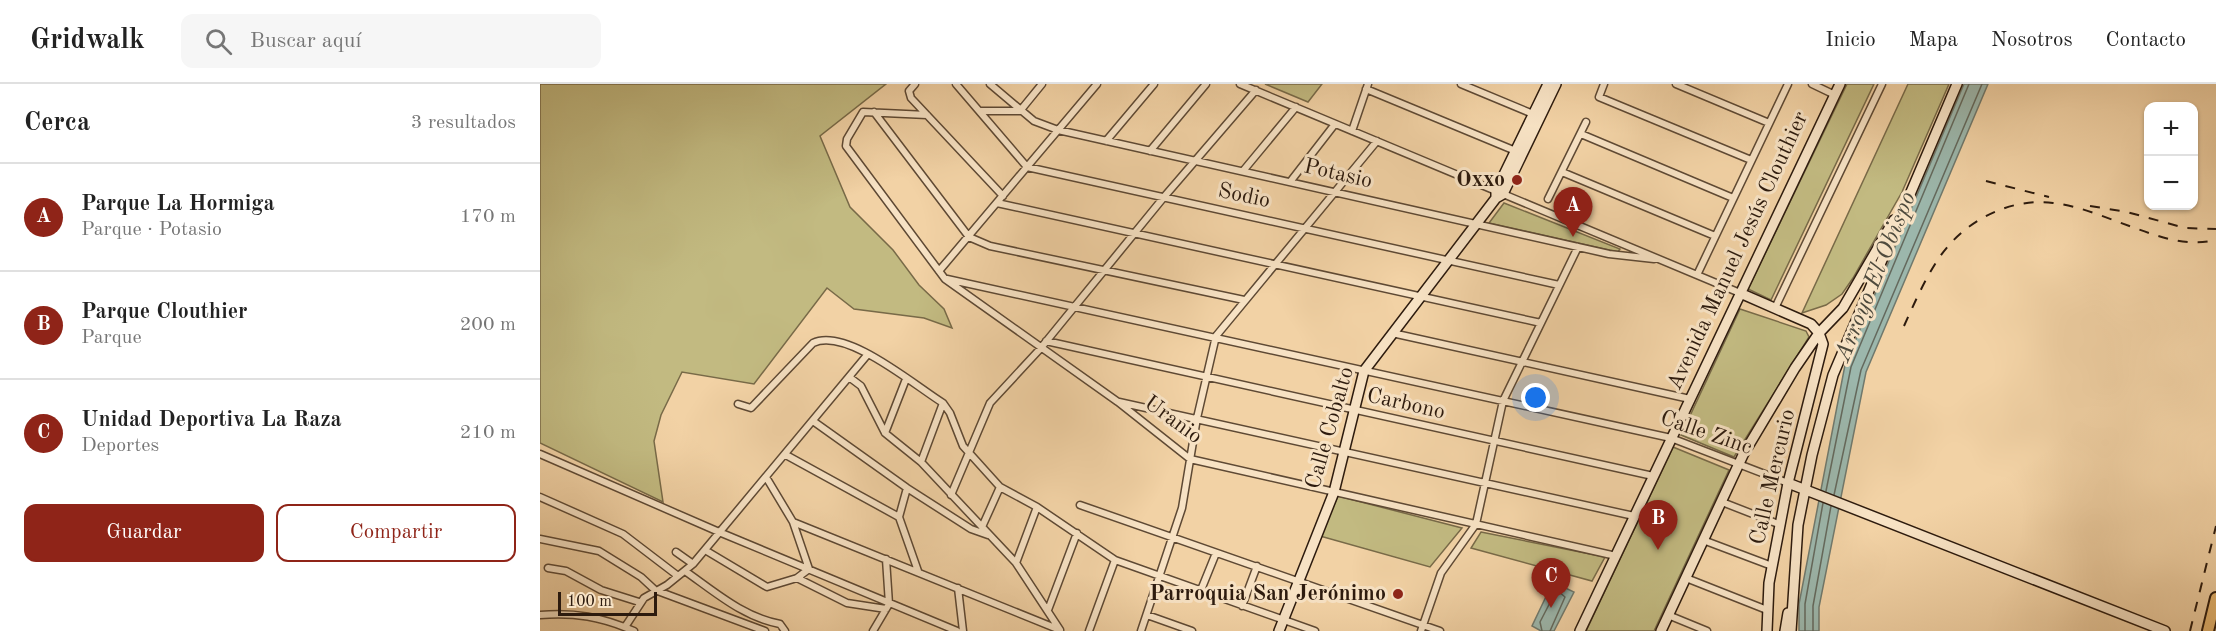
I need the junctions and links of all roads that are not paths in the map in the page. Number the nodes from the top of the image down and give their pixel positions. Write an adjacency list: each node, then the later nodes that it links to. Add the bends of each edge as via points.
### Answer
1 (915, 84): 27 (street, via 908,94)
2 (956, 84): 23 (street)
3 (990, 84): 24 (street, Potasio)
4 (1042, 84): 24 (street)
5 (1097, 84): 31 (street)
6 (1154, 84): 34 (street)
7 (1206, 84): 36 (street)
8 (1240, 84): 20 (street)
9 (1461, 84): 26 (street)
10 (1548, 84): 26 (street)
11 (1556, 84): 37 (street)
12 (1604, 84): 38 (street, via 1599,97)
13 (1676, 84): 29 (street)
14 (1788, 84): 29 (street)
15 (1812, 84): 21 (street)
16 (1840, 84): 21 (street, Avenida Manuel Jesús Clouthier)
17 (1882, 84): 70 (street)
18 (1957, 84): 44 (street)
19 (1367, 86): 32 (street); 37 (street)
20 (1256, 90): 22 (street); 39 (street)
21 (1835, 95): 66 (street, Avenida Manuel Jesús Clouthier)
22 (1296, 107): 30 (street); 41 (street)
23 (981, 111): 24 (street, Potasio); 40 (street)
24 (1020, 111): 31 (street, Potasio)
25 (874, 112): 27 (street); 56 (street); 62 (street, Uranio, via 863,112 846,143 848,149)
26 (1533, 114): 37 (street)
27 (927, 115): 47 (street)
28 (1586, 122): 33 (street)
29 (1769, 123): 38 (street)
30 (1335, 124): 32 (street); 43 (street)
31 (1058, 130): 34 (street, Potasio); 40 (street)
32 (1352, 131): 35 (street)
33 (1581, 134): 42 (street); 49 (street)
34 (1106, 141): 36 (street, Potasio)
35 (1377, 141): 45 (street); 46 (street)
36 (1150, 151): 39 (street, Potasio)
37 (1520, 153): 46 (street, Calle Cobalto)
38 (1751, 160): 49 (street)
39 (1196, 161): 41 (street, Potasio); 48 (street)
40 (1027, 167): 47 (street); 48 (street, Sodio)
41 (1243, 171): 43 (street, Potasio)
42 (1562, 172): 50 (street); 55 (street)
43 (1290, 182): 45 (street, Potasio)
44 (1917, 182): 73 (street, via 1842,308); 108 (street, via 1839,356)
45 (1336, 192): 52 (street, Potasio); 53 (street)
46 (1498, 195): 52 (street, Calle Cobalto); 58 (street)
47 (1002, 196): 51 (street)
48 (1164, 197): 53 (street, Sodio); 54 (street)
49 (1733, 198): 55 (street)
50 (1548, 199)
51 (997, 203): 54 (street); 56 (street)
52 (1479, 224): 57 (street, Potasio); 59 (street, Calle Cobalto)
53 (1306, 228): 59 (street, Sodio); 60 (street)
54 (1134, 233): 60 (street); 61 (street)
55 (1715, 236): 63 (street)
56 (969, 237): 61 (street, via 990,246); 62 (street)
57 (1578, 247): 58 (street, Potasio); 65 (street)
58 (1653, 259): 63 (street)
59 (1449, 261): 65 (street, Sodio); 67 (street, Calle Cobalto)
60 (1275, 264): 67 (street); 68 (street)
61 (1104, 268): 68 (street); 69 (street)
62 (939, 271): 64 (street, Uranio)
63 (1697, 275): 66 (street)
64 (945, 279): 69 (street, Calle Zinc); 76 (street, Uranio)
65 (1559, 285): 71 (street)
66 (1740, 293): 70 (street); 83 (street, Avenida Manuel Jesús Clouthier)
67 (1421, 296): 71 (street); 72 (street, Calle Cobalto)
68 (1244, 300): 74 (street)
69 (1075, 306): 74 (street, Calle Zinc); 75 (street)
70 (1775, 308): 73 (street, via 1802,319)
71 (1541, 323): 78 (street)
72 (1392, 333): 78 (street); 79 (street, Calle Cobalto)
73 (1819, 333): 100 (street); 104 (street, Calle Mercurio, via 1822,354)
74 (1216, 336): 79 (street, Calle Zinc); 81 (street)
75 (1046, 341): 76 (street); 81 (street, Carbono)
76 (1040, 349): 85 (street, Uranio); 97 (street, via 990,403)
77 (868, 354): 80 (street); 82 (street); 87 (street, via 842,342 820,339 751,408)
78 (1522, 362): 83 (street); 84 (street)
79 (1364, 370): 84 (street, Calle Zinc); 88 (street, Calle Cobalto)
80 (849, 376): 90 (street); 91 (street, via 861,386)
81 (1205, 377): 88 (street, Carbono); 89 (street)
82 (906, 379): 86 (street); 91 (street)
83 (1690, 399): 92 (street, Avenida Manuel Jesús Clouthier)
84 (1503, 401): 92 (street, Calle Zinc); 93 (street)
85 (1118, 402): 89 (street); 98 (street, Uranio)
86 (943, 403): 97 (street); 99 (street)
87 (738, 404)
88 (1354, 410): 93 (street, Carbono); 94 (street, Calle Cobalto)
89 (1197, 418): 94 (street); 98 (street)
90 (813, 422): 96 (street); 106 (street)
91 (885, 433): 99 (street)
92 (1671, 438): 100 (street, Calle Zinc); 102 (street, Avenida Manuel Jesús Clouthier)
93 (1493, 442): 102 (street, Carbono); 103 (street)
94 (1344, 452): 103 (street); 107 (street, Calle Cobalto)
95 (540, 454): 122 (street)
96 (786, 455): 101 (street); 116 (street)
97 (969, 455): 105 (street); 109 (street)
98 (1190, 459): 107 (street, Uranio); 125 (street)
99 (921, 462): 109 (street)
100 (1739, 464): 104 (street, Calle Zinc); 112 (street)
101 (766, 477): 117 (street); 122 (street)
102 (1653, 477): 115 (street, Avenida Manuel Jesús Clouthier)
103 (1485, 482): 115 (street); 118 (street)
104 (1788, 483): 108 (street, Calle Zinc); 111 (street, Calle Mercurio)
105 (1000, 487): 114 (street); 121 (street)
106 (907, 488): 116 (street); 124 (street, via 971,530)
107 (1334, 492): 118 (street, Uranio); 146 (street, Calle Cobalto)
108 (1808, 492): 120 (street); 184 (street, Calle Zinc)
109 (951, 495): 121 (street)
110 (540, 498): 142 (street, via 623,534)
111 (1785, 500): 119 (street, Calle Mercurio); 120 (street, via 1792,495 1796,498)
112 (1722, 502): 119 (street); 127 (street)
113 (1080, 505): 125 (street)
114 (1037, 507): 123 (street); 134 (street)
115 (1634, 516): 131 (street, Avenida Manuel Jesús Clouthier)
116 (899, 517): 141 (street)
117 (793, 522): 132 (street); 139 (street)
118 (1476, 524): 131 (street, Uranio); 163 (street, via 1444,568)
119 (1781, 525): 137 (street, Calle Mercurio)
120 (1798, 525): 152 (street)
121 (982, 527): 124 (street)
122 (719, 532): 128 (street); 139 (street)
123 (1077, 533): 133 (street); 155 (street)
124 (992, 537): 134 (street)
125 (1174, 537): 130 (street); 143 (street)
126 (540, 539): 149 (street, via 599,551 634,572)
127 (1703, 540): 137 (street); 145 (street)
128 (705, 550): 135 (street); 144 (street, via 762,586 772,587)
129 (676, 552): 135 (street)
130 (1216, 553): 136 (street); 148 (street)
131 (1616, 556): 178 (street, Avenida Manuel Jesús Clouthier)
132 (886, 558): 141 (street); 154 (street)
133 (1114, 560): 143 (street); 172 (street)
134 (1016, 563): 155 (street)
135 (693, 564): 140 (street)
136 (1257, 566): 146 (street); 153 (street)
137 (1772, 566): 156 (street, Calle Mercurio)
138 (548, 568): 151 (street)
139 (809, 569): 144 (street); 154 (street)
140 (685, 571): 142 (street); 168 (street, via 746,613 780,624)
141 (918, 571): 147 (street)
142 (678, 576): 149 (street)
143 (1161, 577): 148 (street); 158 (street)
144 (797, 578): 154 (street, via 847,603)
145 (1686, 578): 156 (street); 159 (street)
146 (1298, 581): 160 (street, Calle Cobalto); 163 (street)
147 (958, 588): 170 (street); 171 (street)
148 (1201, 590): 153 (street)
149 (655, 591): 151 (street); 162 (street)
150 (2216, 598): 165 (main road)
151 (639, 602): 161 (street)
152 (1791, 605): 182 (street); 183 (street)
153 (1242, 606): 160 (street)
154 (887, 607): 164 (street); 169 (street)
155 (1048, 610): 171 (street)
156 (1767, 610): 181 (street, Calle Mercurio)
157 (540, 615): 161 (street, via 578,614)
158 (1147, 615): 173 (street); 174 (street)
159 (1668, 615): 179 (street); 180 (street)
160 (1283, 620): 175 (street, Calle Cobalto); 176 (street)
161 (626, 627): 166 (street)
162 (743, 628): 167 (street)
163 (1422, 628): 177 (street)
164 (877, 630)
165 (2205, 630)
166 (634, 631)
167 (765, 631)
168 (785, 631)
169 (957, 631)
170 (963, 631)
171 (1061, 631)
172 (1089, 631)
173 (1141, 631)
174 (1192, 631)
175 (1279, 631)
176 (1315, 631)
177 (1440, 631)
178 (1580, 631)
179 (1661, 631)
180 (1707, 631)
181 (1767, 631)
182 (1785, 631)
183 (1791, 631)
184 (2162, 631)

